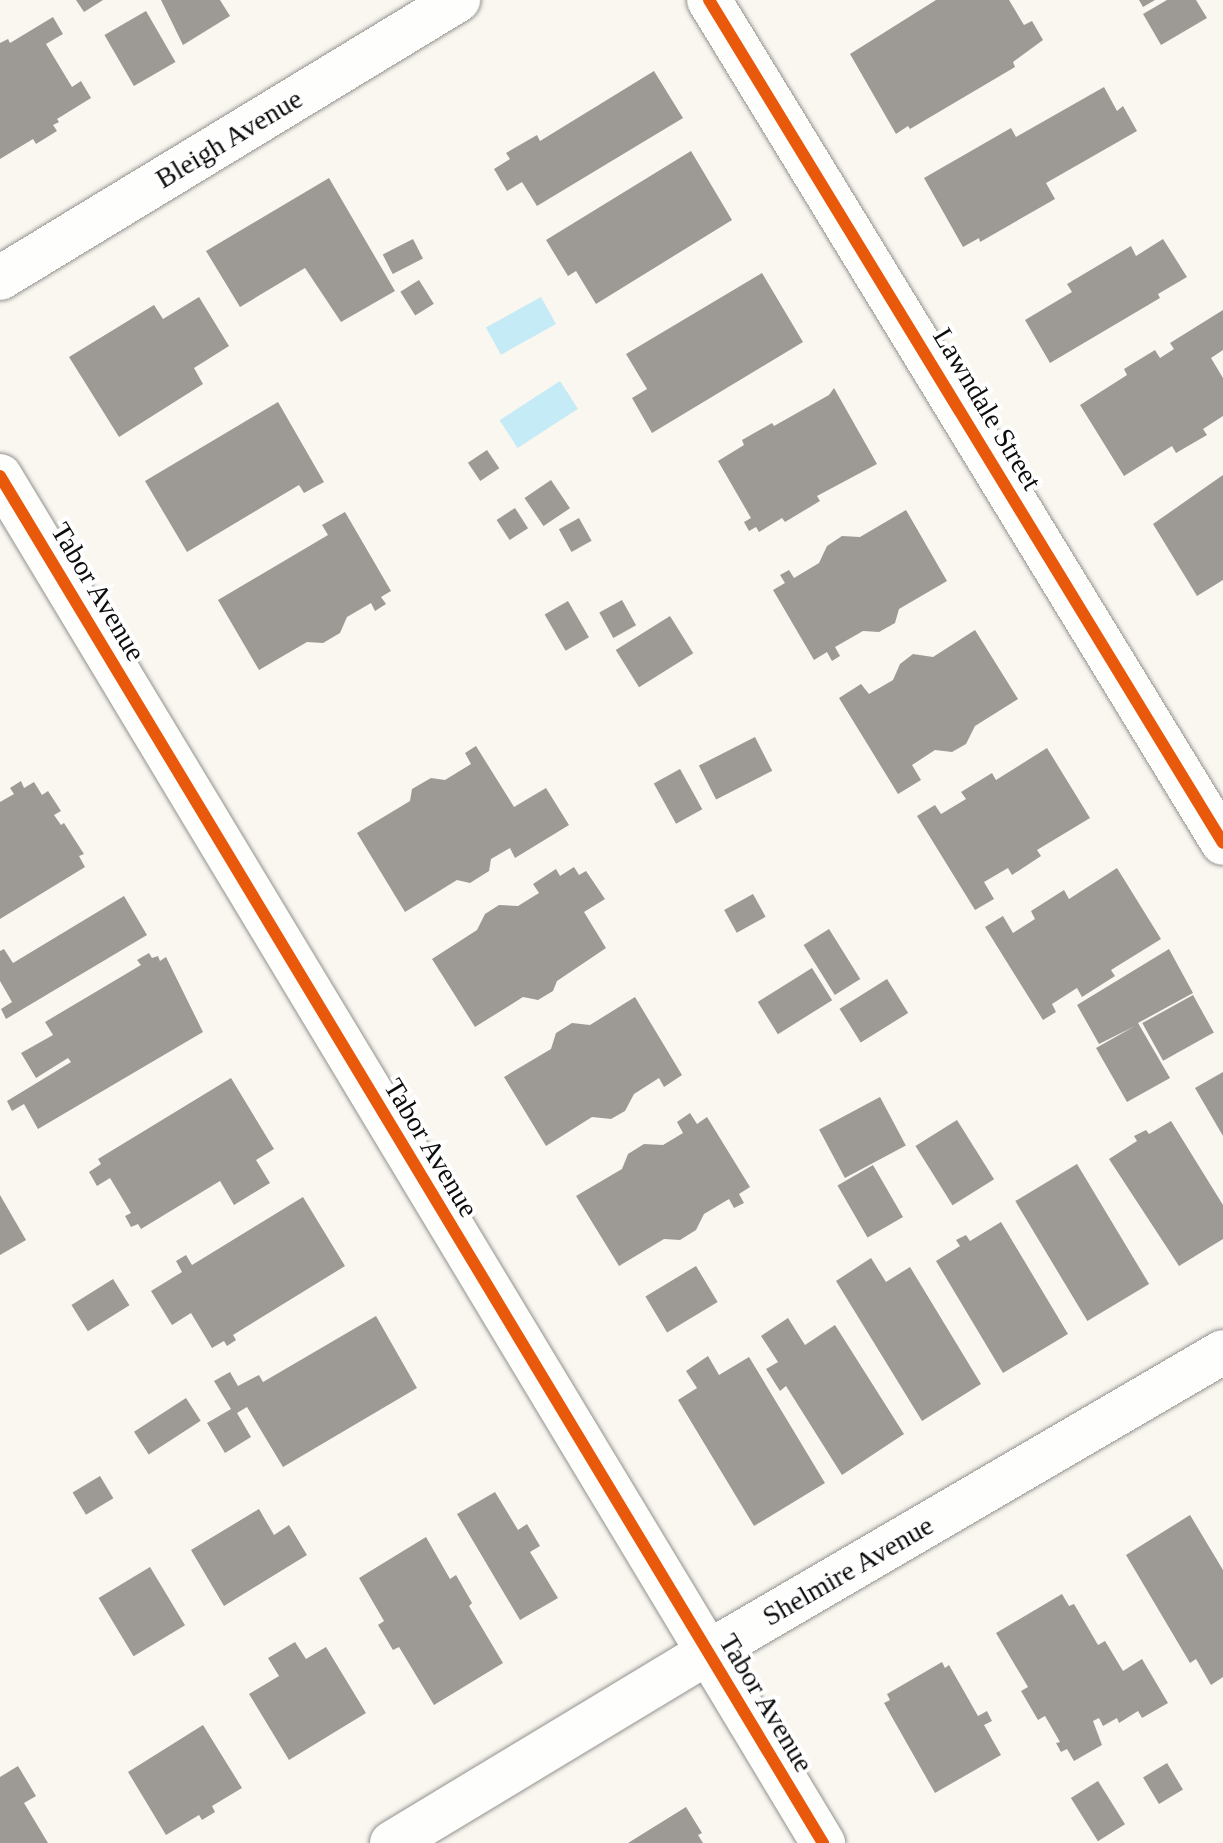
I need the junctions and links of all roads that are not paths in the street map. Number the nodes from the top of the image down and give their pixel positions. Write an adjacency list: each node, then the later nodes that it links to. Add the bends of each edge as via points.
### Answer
1 (458, 0): 3 (street, Bleigh Avenue)
2 (709, 0): 5 (street, Lawndale Street)
3 (0, 278)
4 (0, 476): 7 (street, Tabor Avenue)
5 (1223, 843)
6 (1223, 1352): 7 (street, Shelmire Avenue)
7 (707, 1653): 8 (street, Shelmire Avenue); 9 (street, Tabor Avenue)
8 (392, 1843)
9 (823, 1843)

